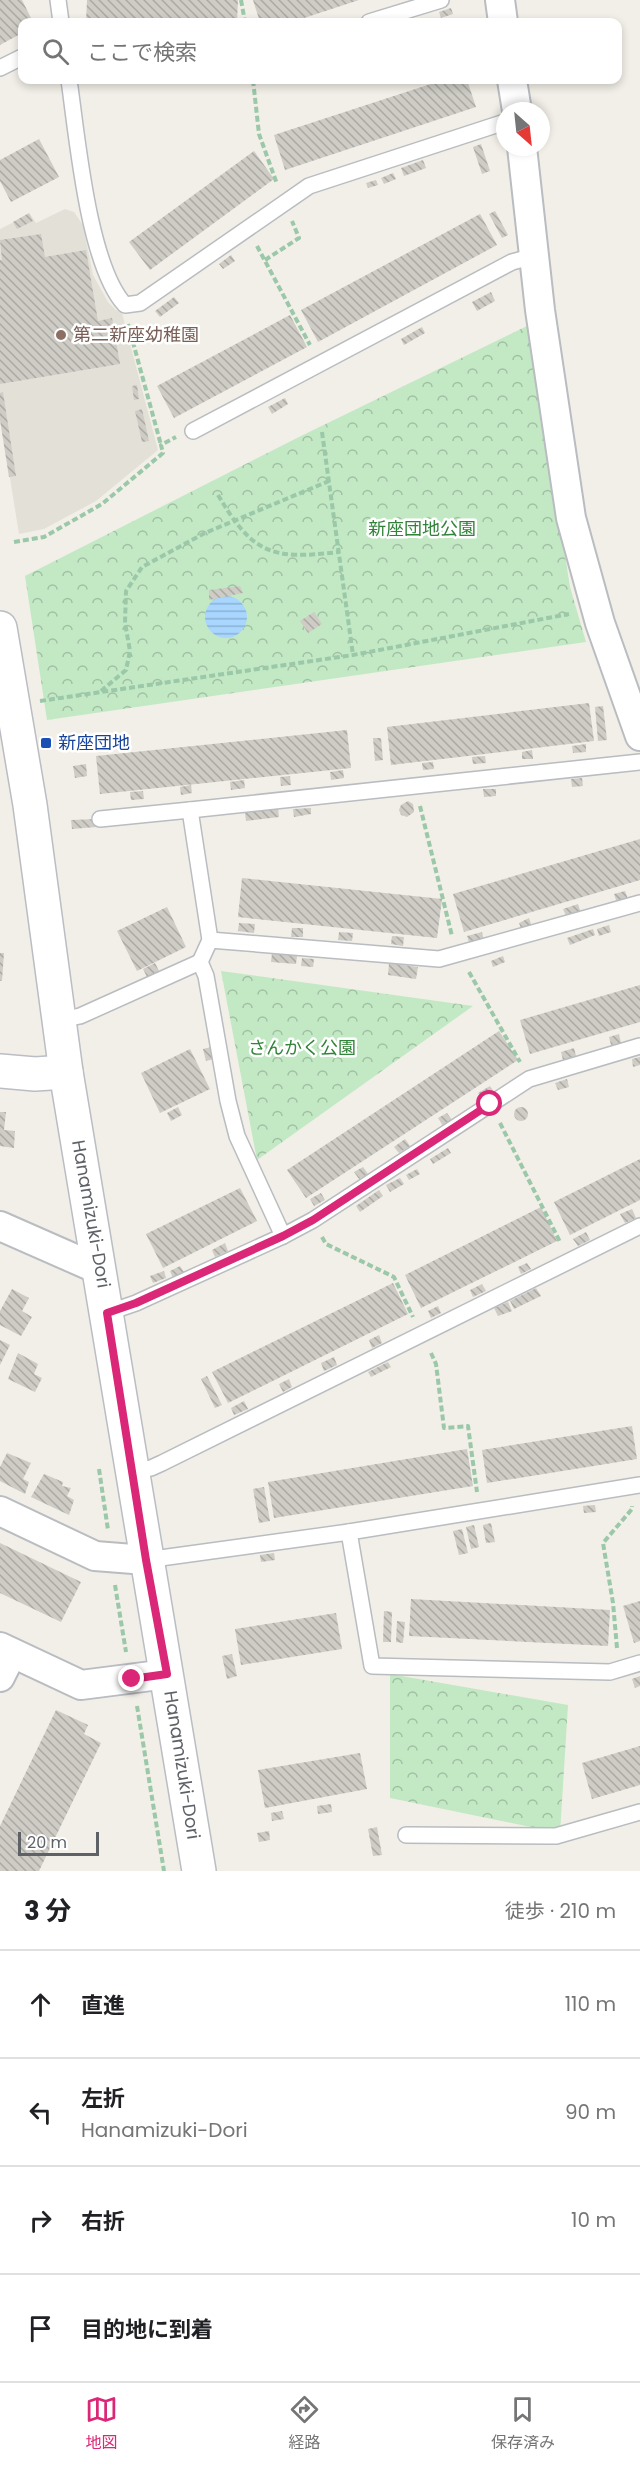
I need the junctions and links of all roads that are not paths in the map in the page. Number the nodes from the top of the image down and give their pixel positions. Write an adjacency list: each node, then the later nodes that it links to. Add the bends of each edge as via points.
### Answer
1 (58, 0): 4 (lane)
2 (441, 0): 5 (lane)
3 (500, 0): 6 (street)
4 (60, 18)
5 (382, 18)
6 (502, 18)
7 (18, 59): 8 (lane)
8 (0, 68)
9 (70, 84): 12 (lane, via 87,201 106,271 125,305 140,303 309,186)
10 (513, 84): 11 (street)
11 (516, 102)
12 (496, 125)
13 (523, 156): 14 (street)
14 (534, 256): 15 (lane, via 512,262); 17 (street, via 571,518 600,623)
15 (193, 431)
16 (0, 628): 24 (street, Hanamizuki-Dori, via 30,805)
17 (640, 736)
18 (640, 762): 19 (lane)
19 (190, 810): 20 (lane); 22 (lane)
20 (100, 819)
21 (640, 903): 22 (lane, via 439,959)
22 (210, 940): 23 (lane)
23 (200, 962): 24 (lane, via 80,1016); 30 (lane, via 237,1136)
24 (59, 1020): 27 (street, Hanamizuki-Dori)
25 (640, 1046): 30 (lane, via 529,1079)
26 (0, 1071): 27 (street)
27 (66, 1071): 31 (street, Hanamizuki-Dori)
28 (0, 1226): 31 (street)
29 (640, 1226): 33 (lane, via 162,1463)
30 (283, 1236): 32 (lane)
31 (100, 1270): 32 (street, Hanamizuki-Dori)
32 (107, 1313): 33 (street, Hanamizuki-Dori)
33 (132, 1472): 37 (street, Hanamizuki-Dori)
34 (634, 1486): 36 (lane)
35 (0, 1511): 37 (street, via 95,1556)
36 (349, 1532): 37 (lane); 39 (lane, via 372,1666 610,1672)
37 (146, 1560): 40 (street, Hanamizuki-Dori)
38 (4, 1659): 40 (street, via 81,1685)
39 (640, 1663)
40 (167, 1674): 43 (street, Hanamizuki-Dori)
41 (640, 1812): 42 (lane, via 556,1836)
42 (406, 1835)
43 (199, 1871)

